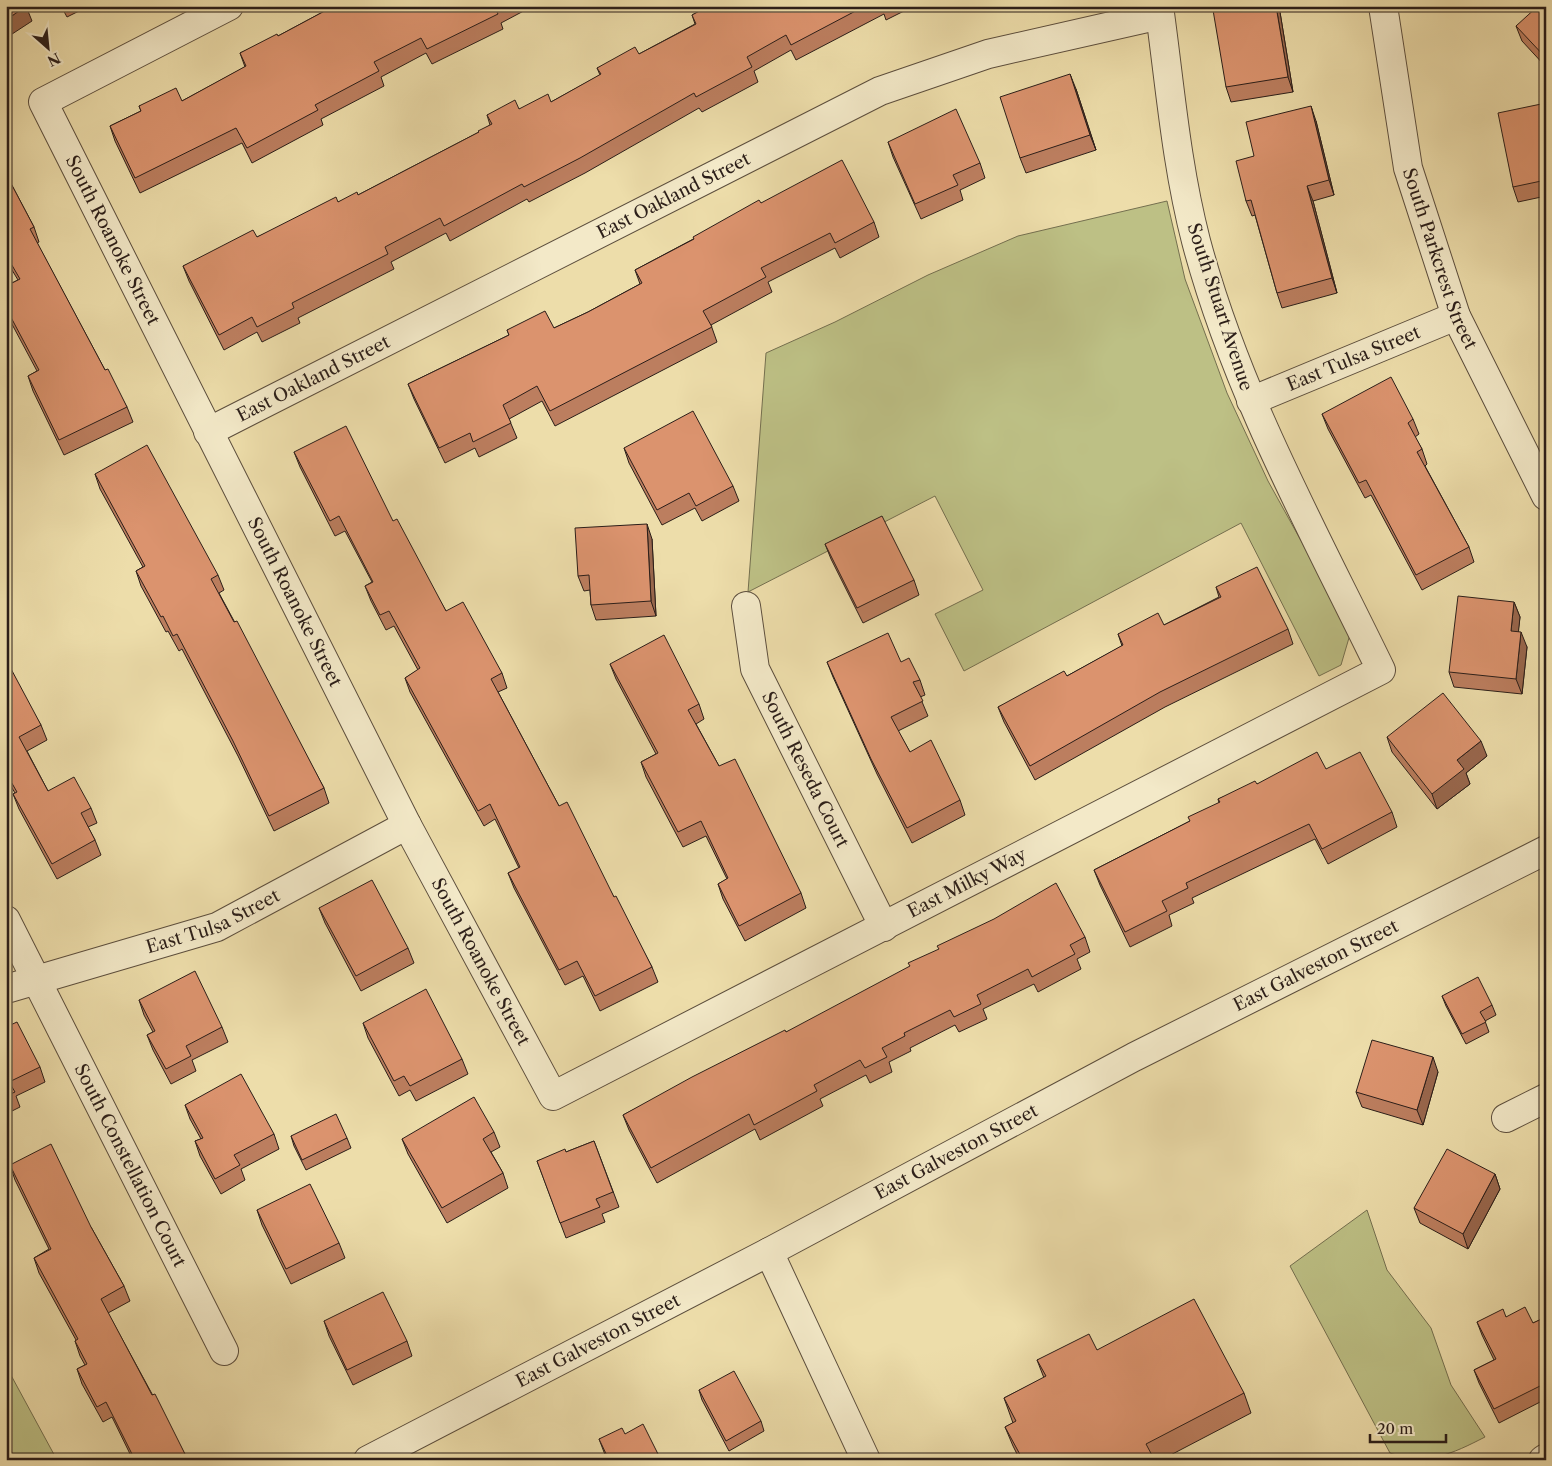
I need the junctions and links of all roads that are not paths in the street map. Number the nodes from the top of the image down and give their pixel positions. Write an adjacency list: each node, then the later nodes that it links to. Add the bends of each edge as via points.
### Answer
1 (229, 6): 6 (street, South Roanoke Street, via 44,102)
2 (1383, 6): 4 (street, South Parkcrest Street, via 1408,168)
3 (1159, 10): 5 (street, South Stuart Avenue, via 1177,151 1196,240 1231,352); 6 (street, East Oakland Street, via 988,54 880,91)
4 (1456, 316): 5 (street, East Tulsa Street); 7 (street, South Parkcrest Street)
5 (1251, 401): 9 (street, South Stuart Avenue)
6 (208, 432): 10 (street, South Roanoke Street)
7 (1546, 496)
8 (746, 606): 13 (street, South Reseda Court, via 755,669)
9 (1381, 670): 13 (street, East Milky Way)
10 (408, 825): 14 (street, East Tulsa Street, via 217,927); 16 (street, South Roanoke Street)
11 (1546, 850): 19 (street, East Galveston Street, via 1134,1057)
12 (6, 920): 14 (street, South Constellation Court)
13 (884, 927): 16 (street, East Milky Way)
14 (37, 981): 15 (street, East Tulsa Street); 20 (street, South Constellation Court)
15 (6, 989)
16 (554, 1096)
17 (1546, 1098): 18 (street)
18 (1506, 1118)
19 (769, 1252): 21 (street); 22 (street, East Galveston Street)
20 (224, 1351)
21 (858, 1457)
22 (368, 1460)

